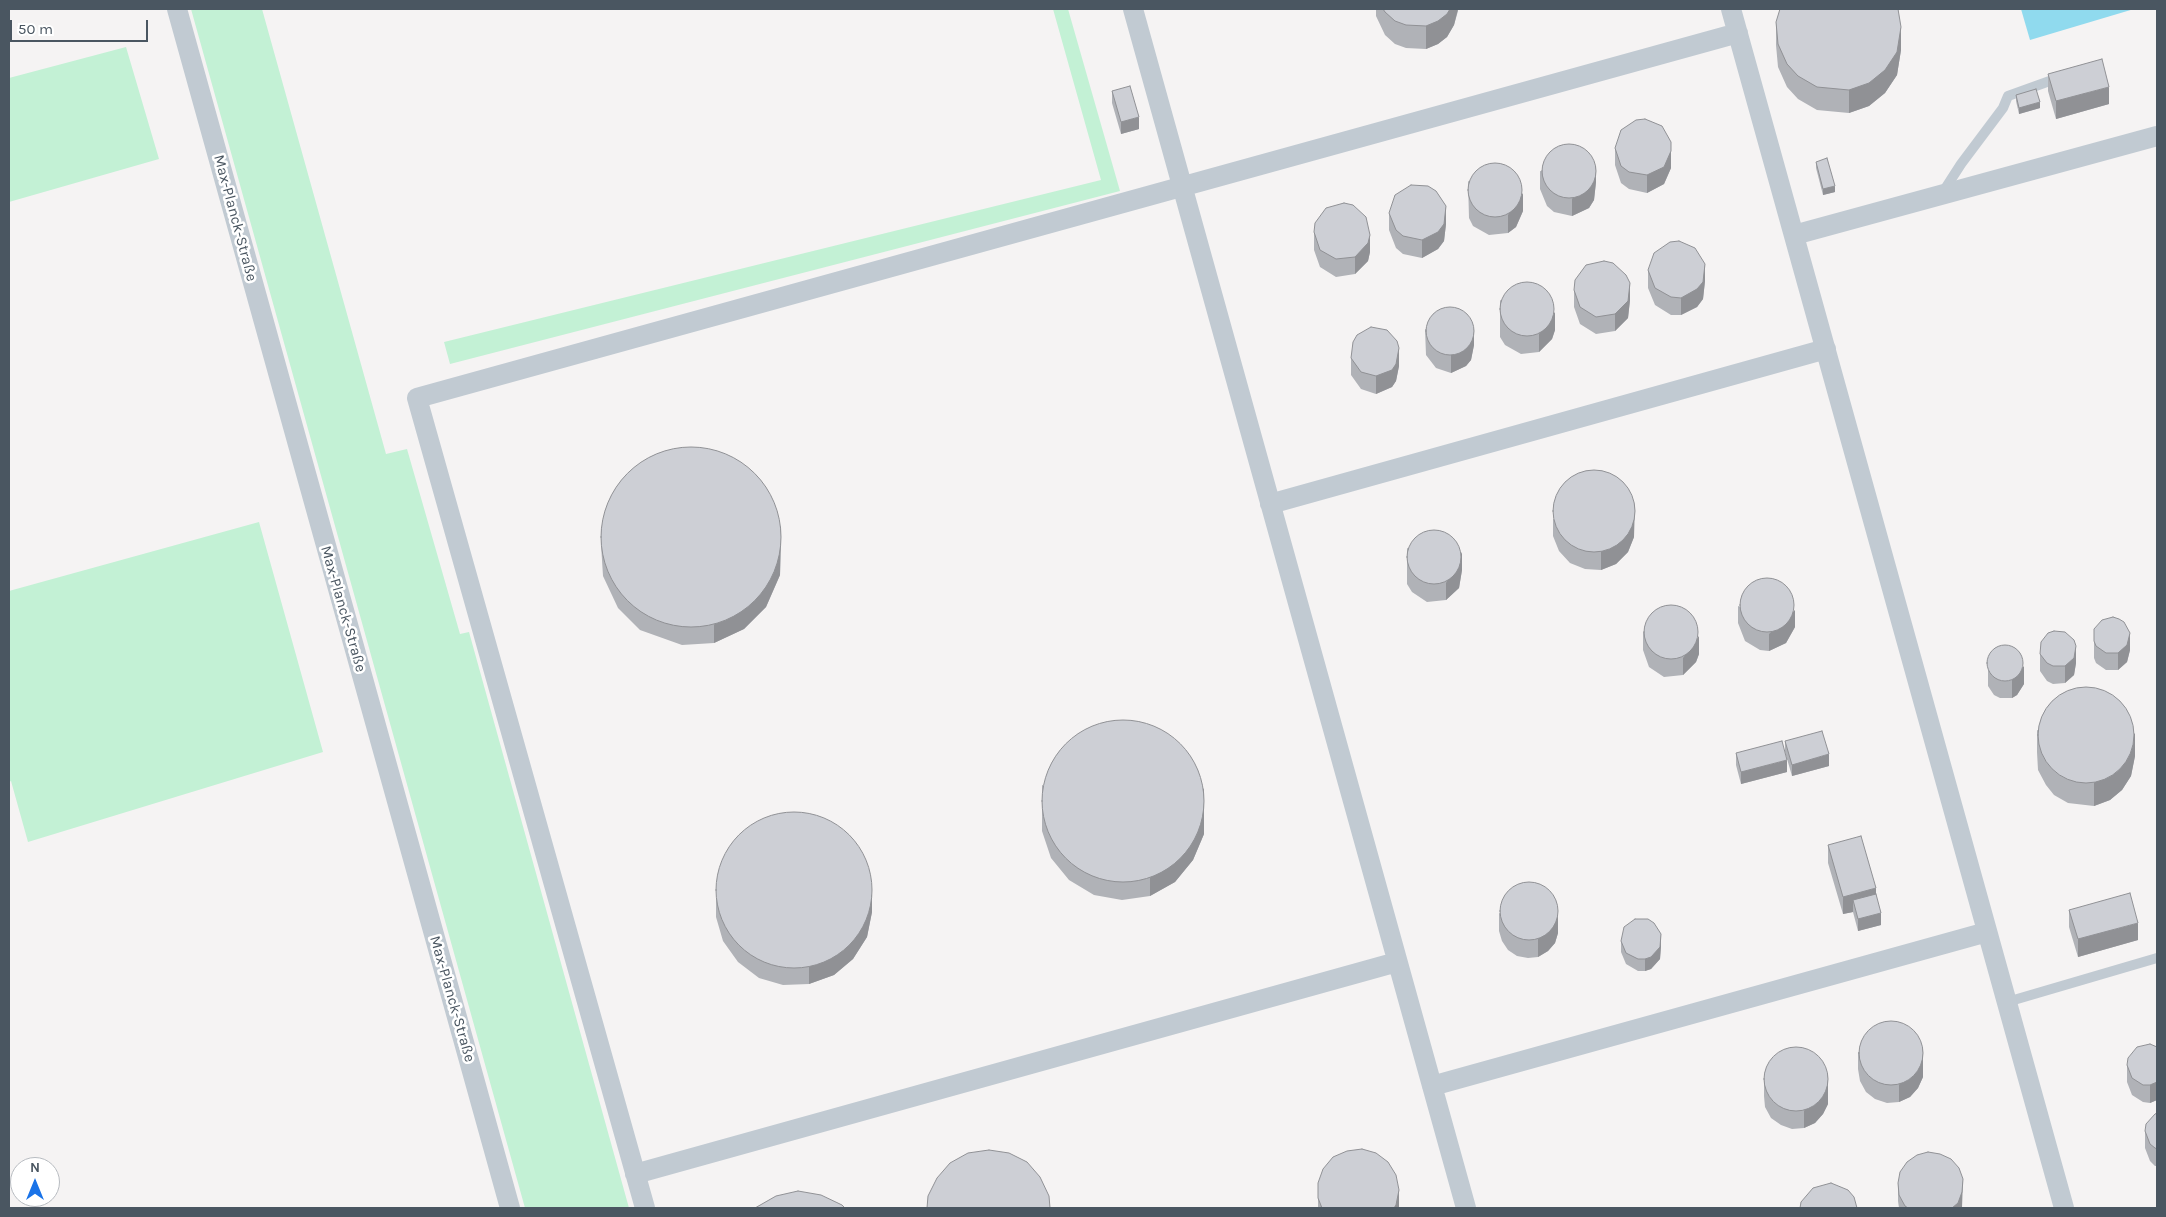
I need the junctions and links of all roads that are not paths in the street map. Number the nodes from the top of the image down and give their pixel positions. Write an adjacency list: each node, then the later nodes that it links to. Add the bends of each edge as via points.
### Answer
1 (177, 9): 18 (street, Max-Planck-Straße)
2 (1133, 9): 7 (street)
3 (1731, 9): 4 (street)
4 (1738, 33): 7 (street); 9 (street)
5 (2058, 78): 8 (lane, via 2008,96 2003,108)
6 (2157, 136): 8 (street)
7 (1182, 188): 11 (street); 17 (street, via 417,398)
8 (1941, 195): 9 (street)
9 (1794, 235): 10 (street)
10 (1826, 349): 11 (street); 12 (street)
11 (1270, 504): 14 (street)
12 (1987, 932): 15 (street); 16 (street)
13 (2157, 958): 15 (lane)
14 (1397, 962): 16 (street); 17 (street)
15 (2007, 1002): 21 (street)
16 (1432, 1086): 20 (street)
17 (635, 1174): 19 (street)
18 (510, 1208)
19 (645, 1208)
20 (1466, 1208)
21 (2064, 1208)

